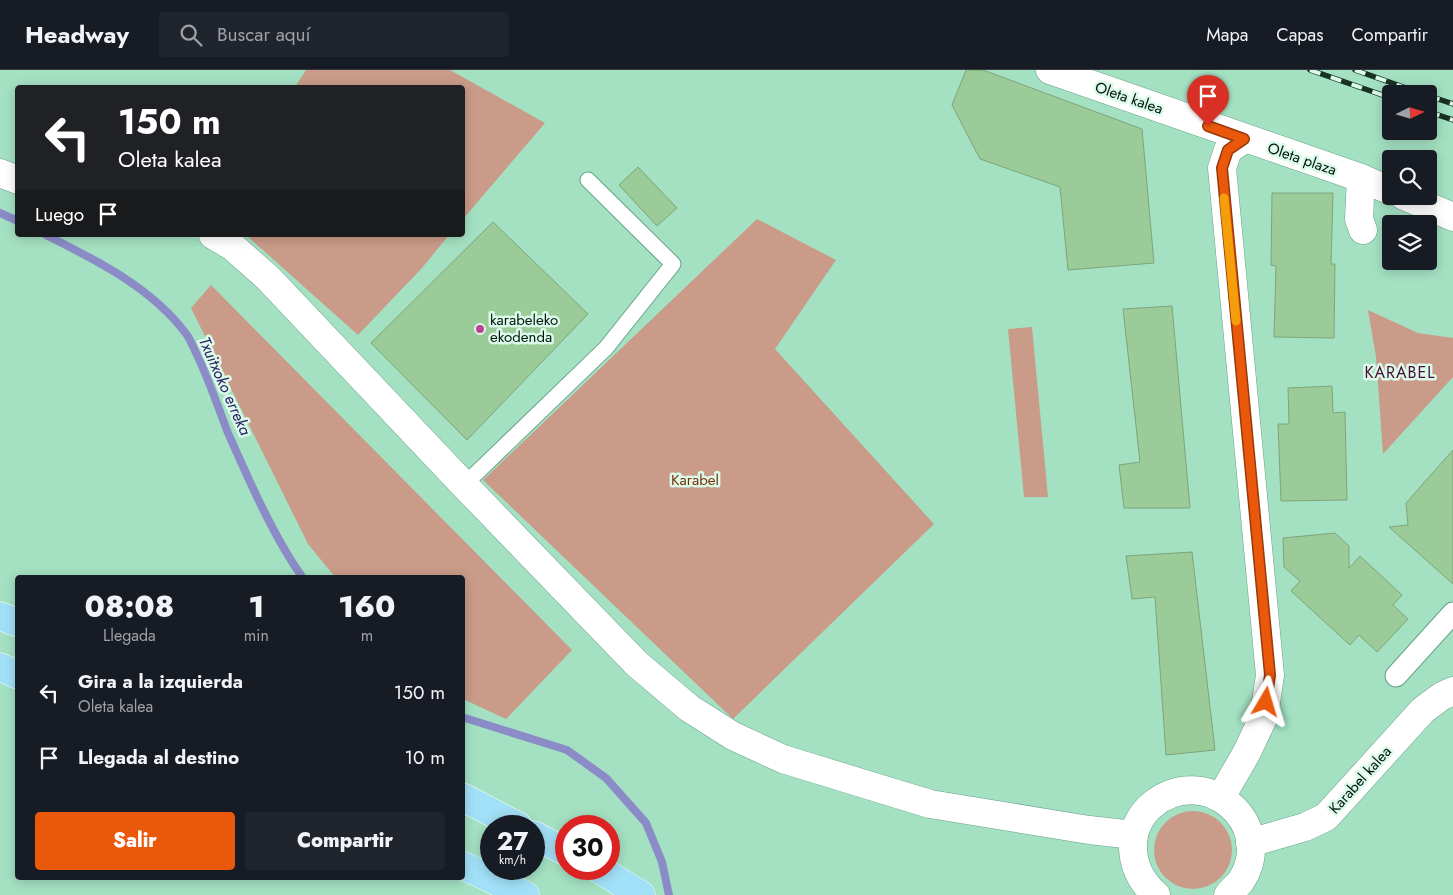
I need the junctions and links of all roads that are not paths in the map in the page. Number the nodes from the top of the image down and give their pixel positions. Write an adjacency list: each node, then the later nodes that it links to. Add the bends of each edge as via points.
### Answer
1 (1050, 70): 2 (street, Oleta kalea)
2 (1244, 139): 4 (street, Oleta plaza); 20 (street, via 1228,150 1222,168 1270,675 1264,716)
3 (0, 173): 5 (street)
4 (1360, 178): 7 (street, Oleta plaza); 10 (street, via 1359,219)
5 (15, 179)
6 (588, 180): 12 (lane, via 674,264 606,348)
7 (1382, 187)
8 (1425, 205): 9 (street)
9 (1453, 217)
10 (1362, 230)
11 (216, 237): 12 (street, via 233,247 268,278)
12 (464, 485): 23 (street, via 637,664 689,708 733,736 783,759 930,804)
13 (1453, 614): 18 (street)
14 (0, 616): 15 (highway)
15 (15, 622)
16 (0, 667): 17 (highway)
17 (15, 674)
18 (1396, 676)
19 (1453, 691): 24 (street, Karabel kalea, via 1423,710 1326,817 1305,827)
20 (1221, 797): 23 (street, via 1190,789 1160,798 1139,820); 24 (street, via 1241,816)
21 (465, 799): 22 (highway)
22 (497, 815)
23 (1134, 835): 29 (street, via 1137,871)
24 (1250, 843): 30 (street, via 1248,863 1241,881)
25 (465, 866): 27 (highway)
26 (617, 880): 28 (highway)
27 (525, 895)
28 (641, 895)
29 (1156, 895)
30 (1228, 895)

